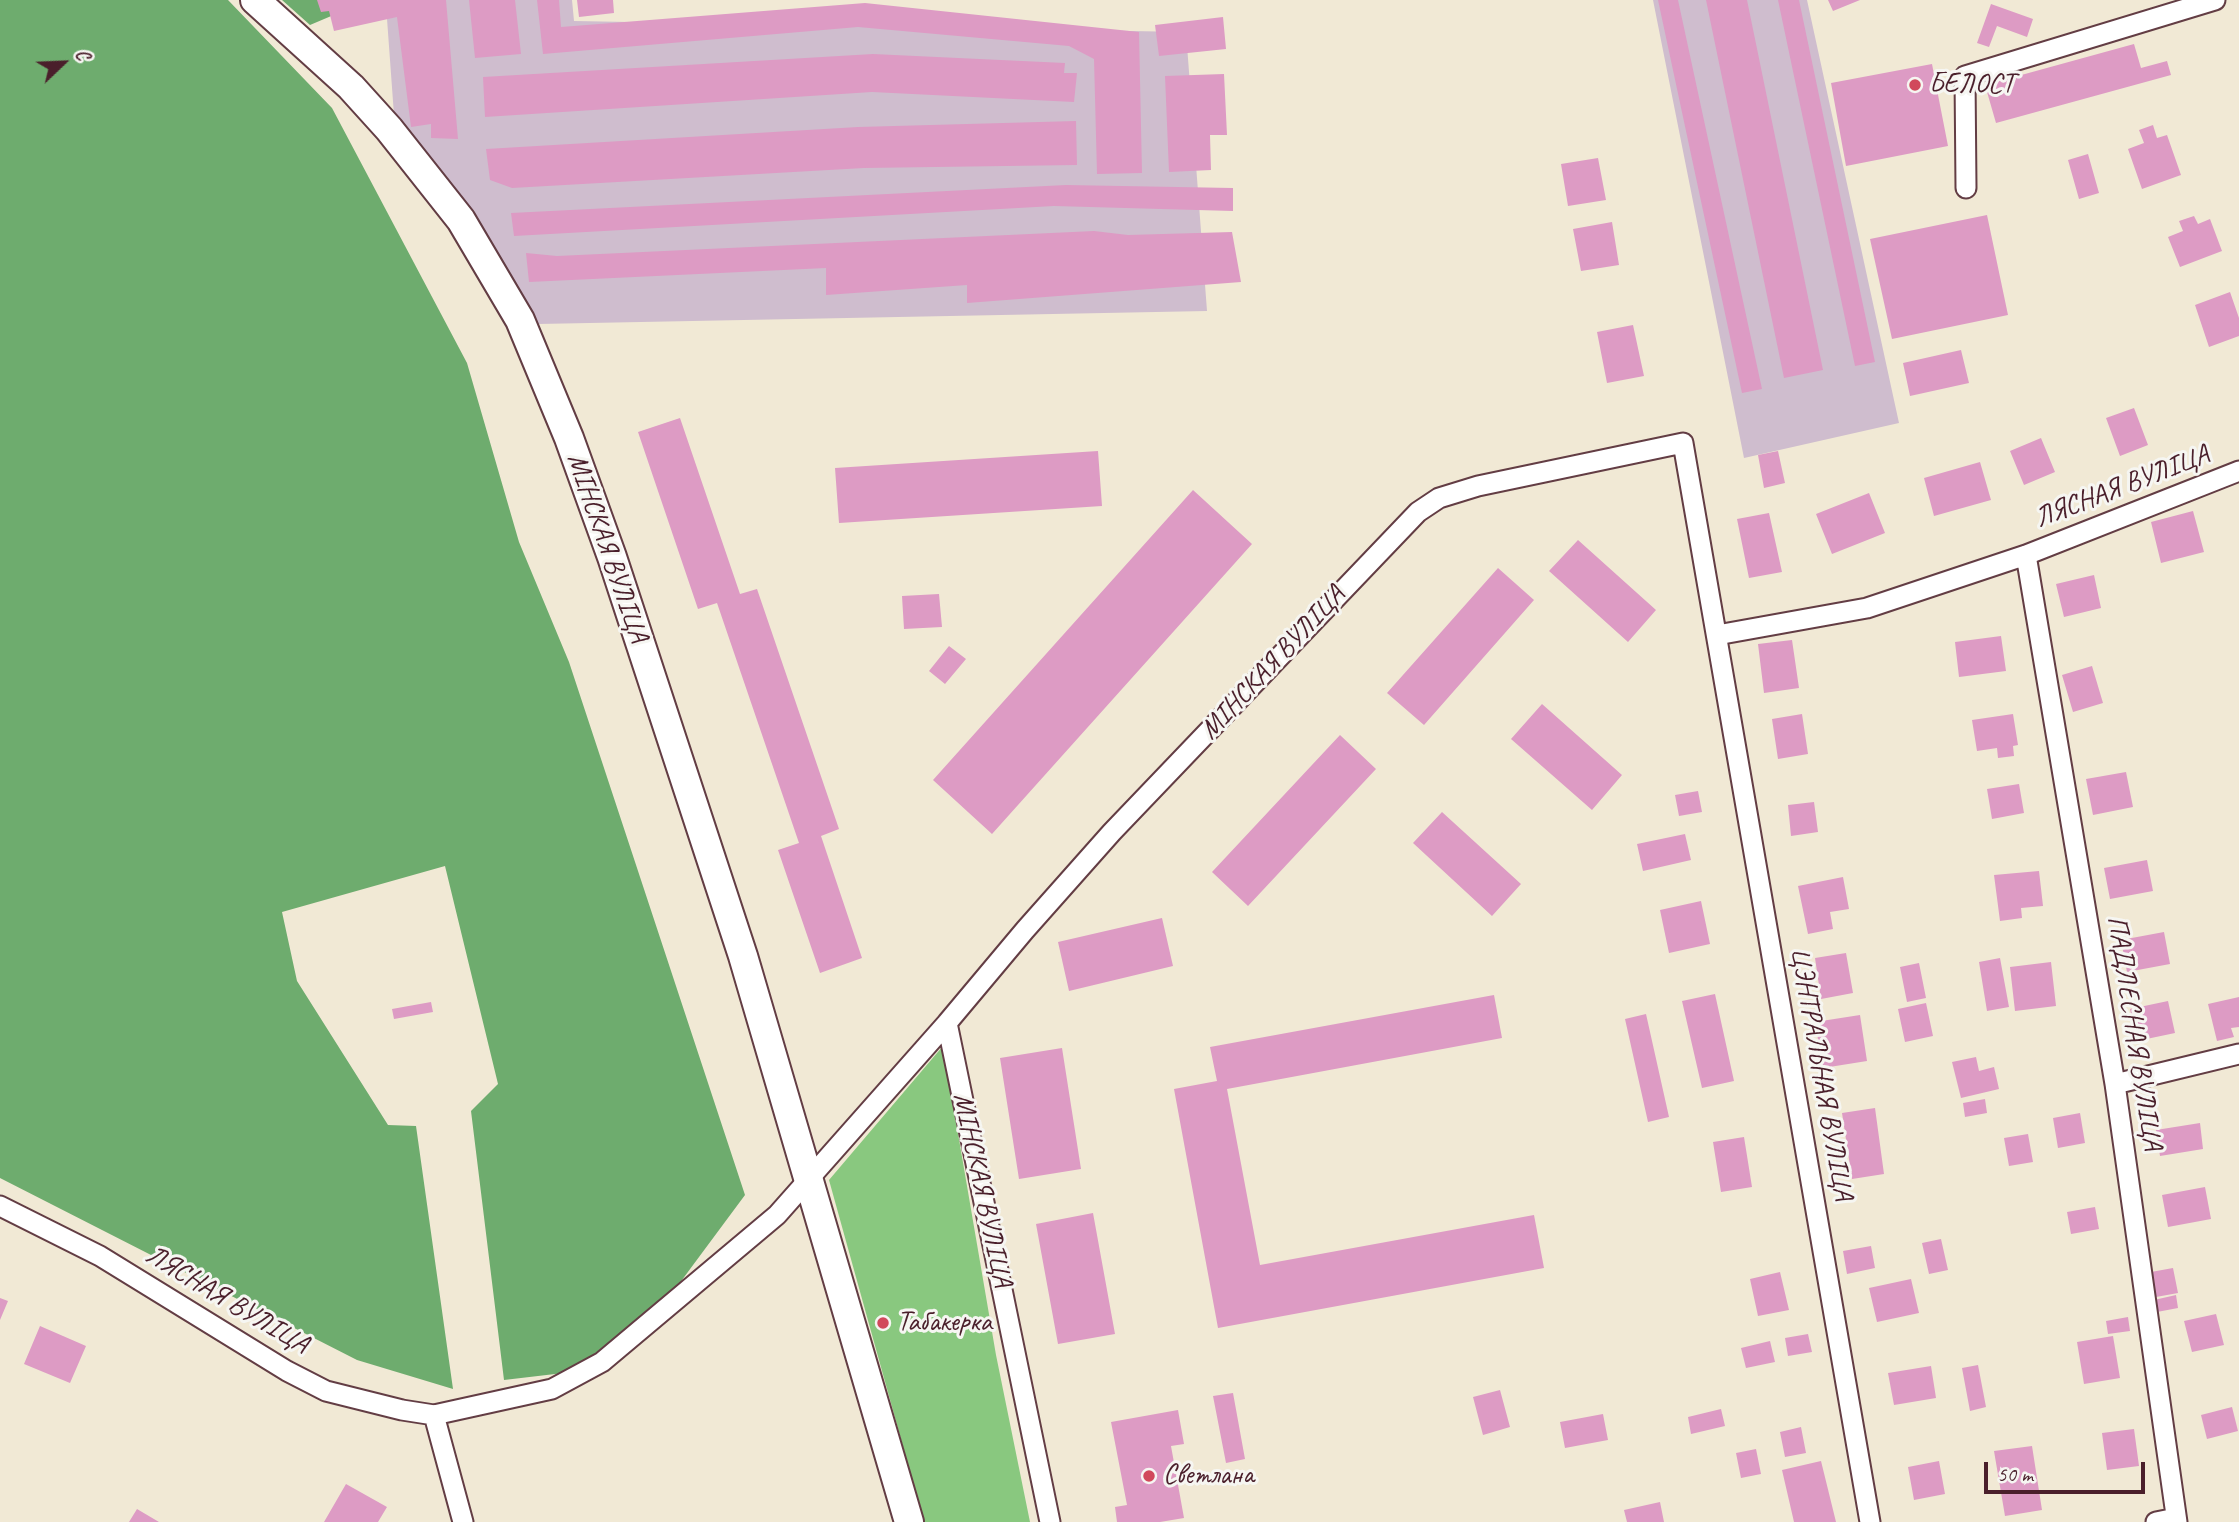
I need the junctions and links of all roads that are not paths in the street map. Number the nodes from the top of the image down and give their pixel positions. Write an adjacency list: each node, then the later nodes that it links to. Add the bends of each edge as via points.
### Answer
1 (255, 0): 11 (main road, МІНСКАЯ ВУЛІЦА, via 351,87 389,129 461,220 520,320 612,557 743,956)
2 (2216, 0): 3 (street, via 1965,76)
3 (1966, 188)
4 (1683, 443): 7 (street, ЦЭНТРАЛЬНАЯ ВУЛІЦА); 8 (street, МІНСКАЯ ВУЛІЦА, via 1478,486 1439,498 1418,512 1112,832)
5 (2239, 471): 6 (street, ЛЯСНАЯ ВУЛІЦА)
6 (2026, 555): 7 (street, via 1867,608); 10 (street, ПАДЛЕСНАЯ ВУЛІЦА)
7 (1717, 635): 18 (street, ЦЭНТРАЛЬНАЯ ВУЛІЦА)
8 (947, 1023): 11 (street, МІНСКАЯ ВУЛІЦА); 17 (street, МІНСКАЯ ВУЛІЦА)
9 (2239, 1054): 10 (street)
10 (2115, 1084): 14 (street, ПАДЛЕСНАЯ ВУЛІЦА)
11 (809, 1178): 13 (street, via 777,1215 602,1362 552,1390); 16 (main road, МІНСКАЯ ВУЛІЦА)
12 (0, 1206): 13 (street, ЛЯСНАЯ ВУЛІЦА, via 100,1256 326,1391)
13 (434, 1415): 15 (street)
14 (2176, 1520): 19 (street)
15 (463, 1522)
16 (909, 1522)
17 (1050, 1522)
18 (1870, 1522)
19 (2156, 1522)

